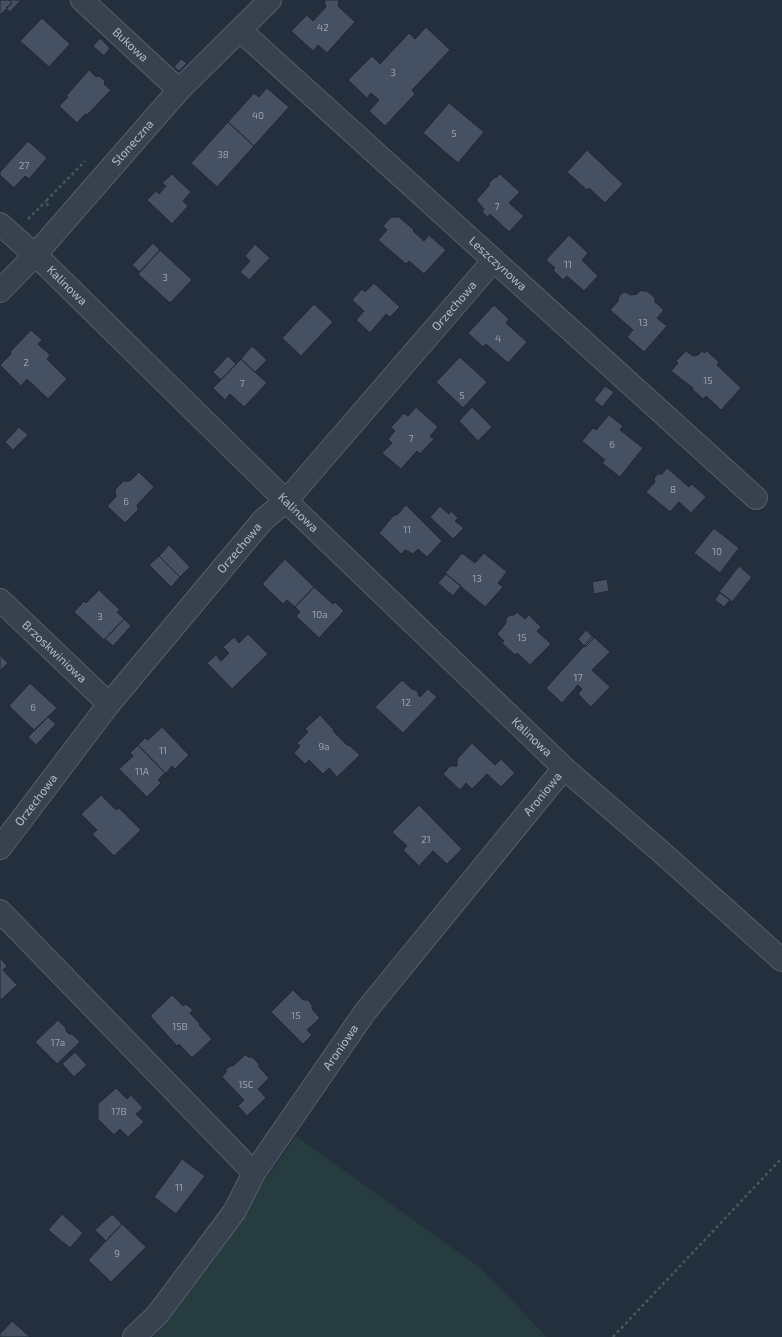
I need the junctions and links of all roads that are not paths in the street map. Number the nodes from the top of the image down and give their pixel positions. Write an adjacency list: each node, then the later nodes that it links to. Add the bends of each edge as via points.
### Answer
1 (82, 0): 4 (street, Bukowa)
2 (270, 0): 3 (street, Słoneczna)
3 (240, 30): 4 (street, Słoneczna); 7 (street, Leszczynowa)
4 (179, 90): 6 (street, Słoneczna)
5 (0, 224): 6 (street, Kalinowa)
6 (35, 255): 8 (street, Słoneczna); 10 (street, Kalinowa)
7 (494, 260): 9 (street, Leszczynowa); 10 (street, Orzechowa)
8 (0, 290)
9 (756, 498)
10 (286, 501): 12 (street, Orzechowa, via 263,520); 13 (street, Kalinowa)
11 (0, 600): 12 (street, Brzoskwiniowa)
12 (109, 704): 14 (street, Orzechowa)
13 (564, 768): 16 (street, Kalinowa); 17 (street, Aroniowa, via 365,1012)
14 (0, 848)
15 (0, 912): 17 (street)
16 (782, 960)
17 (254, 1173): 18 (street, Aroniowa, via 234,1212 157,1315)
18 (134, 1337)

